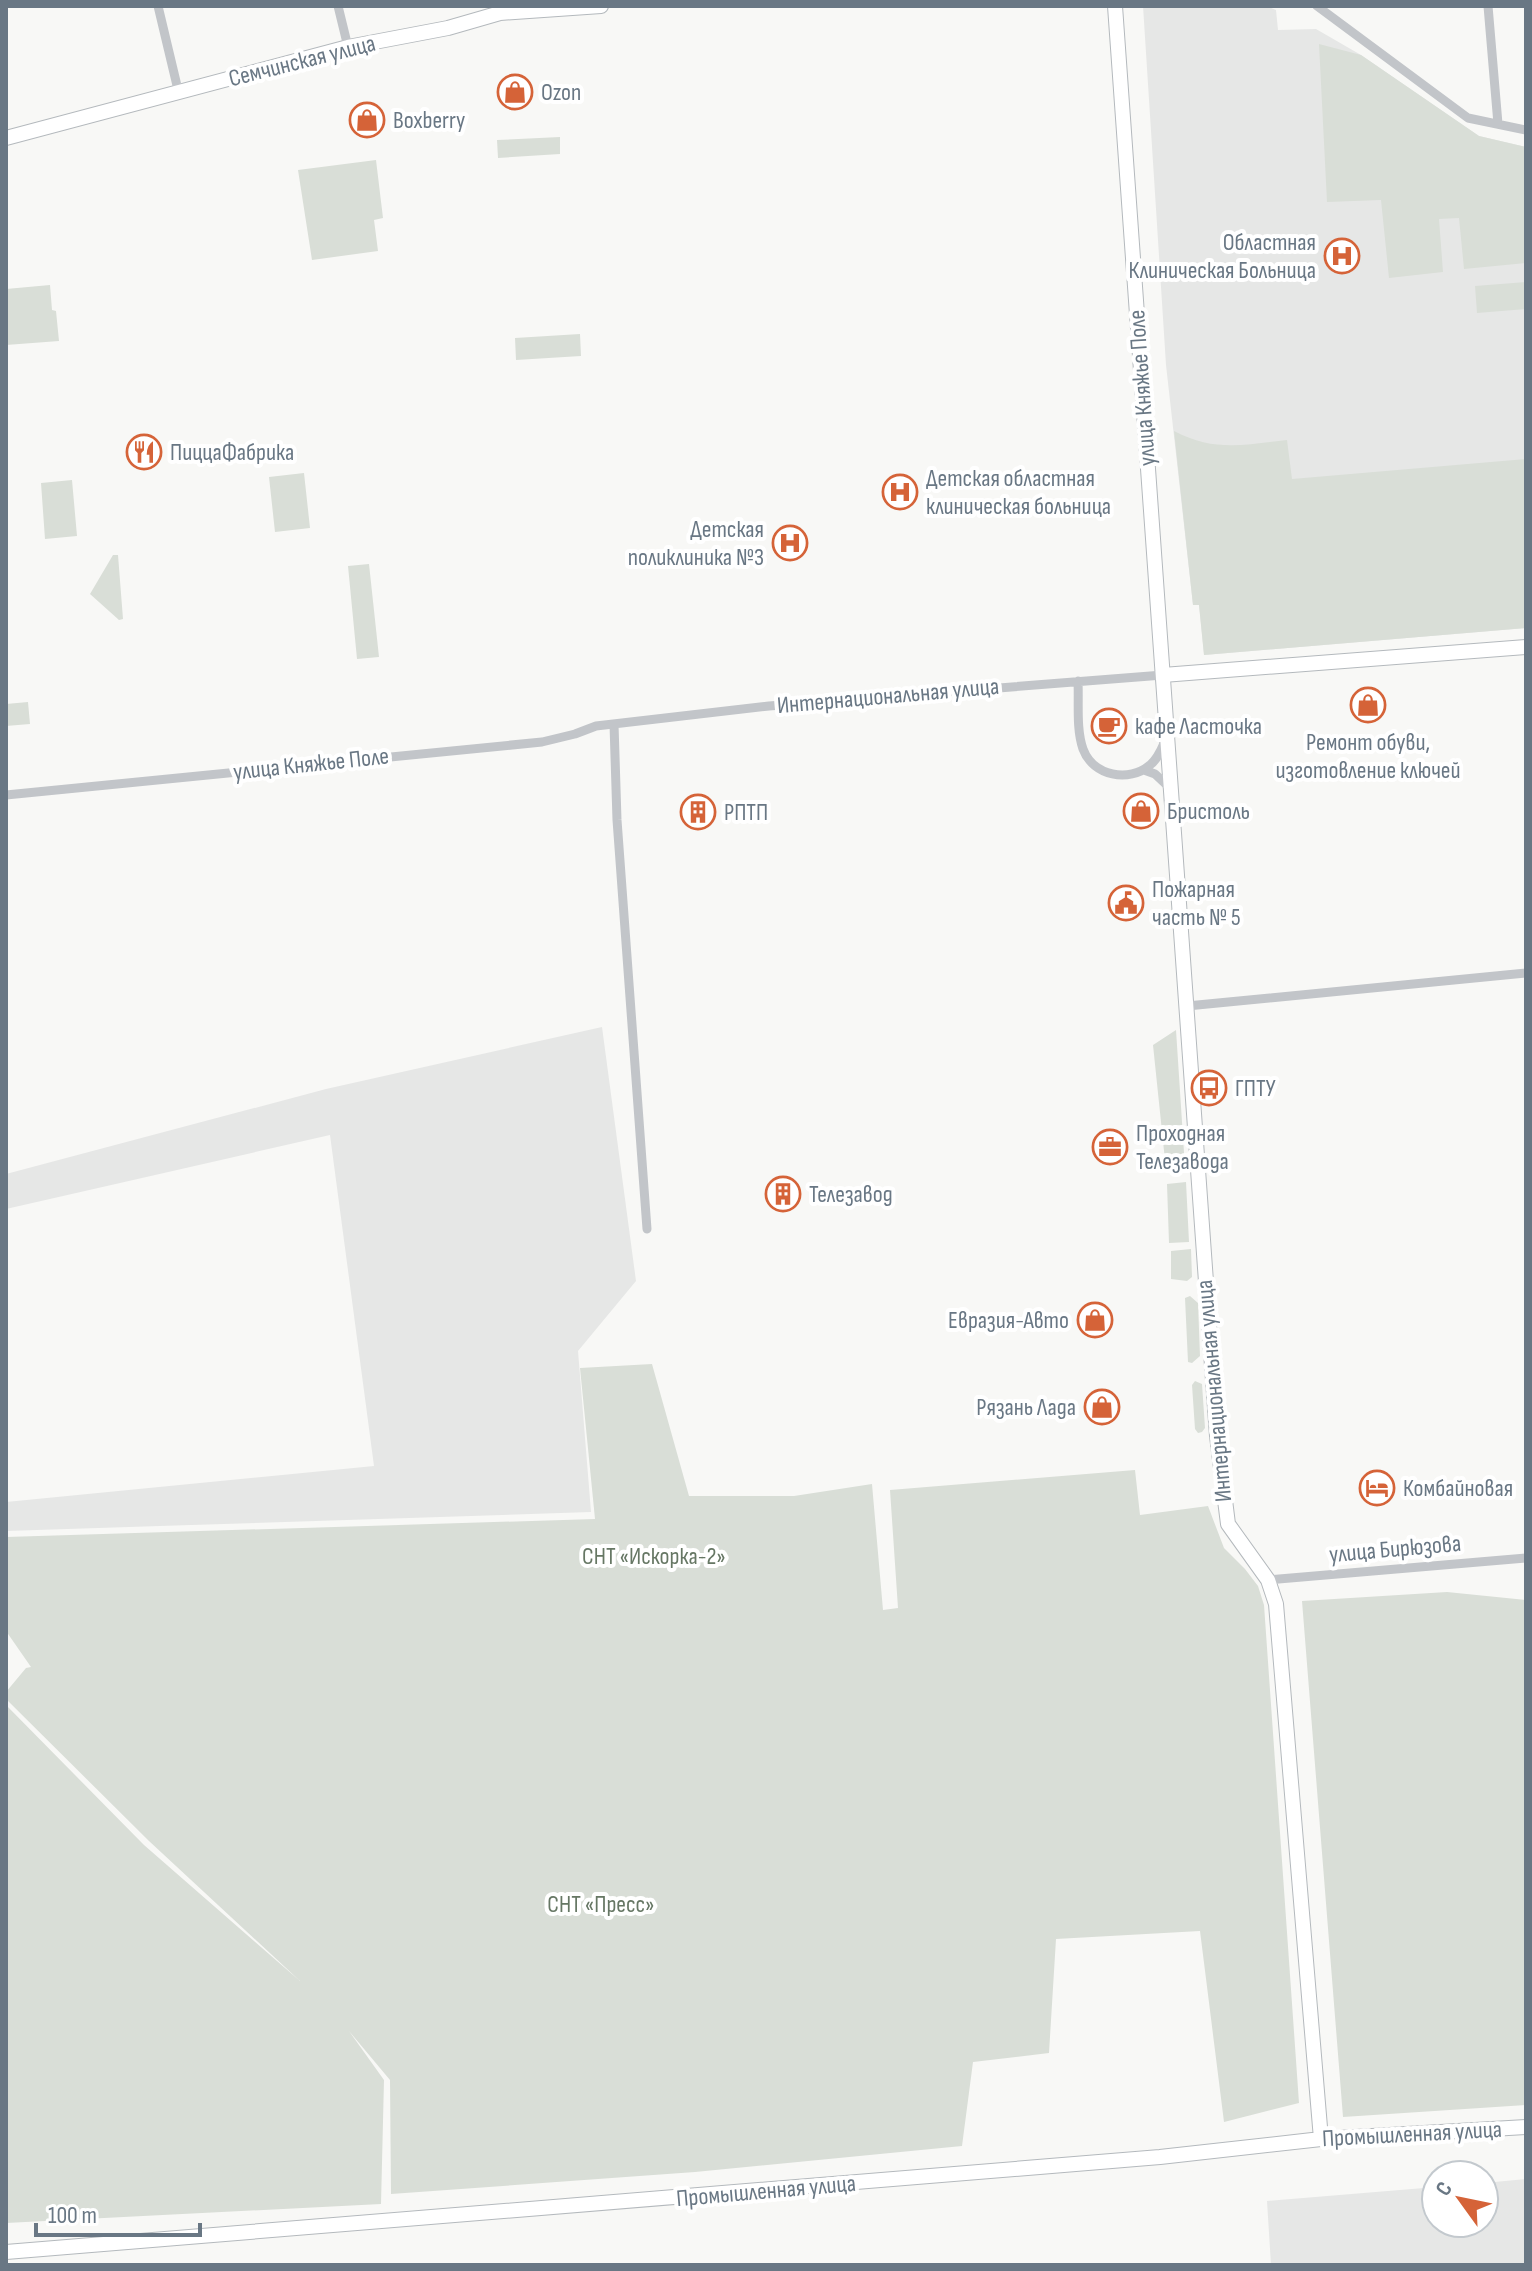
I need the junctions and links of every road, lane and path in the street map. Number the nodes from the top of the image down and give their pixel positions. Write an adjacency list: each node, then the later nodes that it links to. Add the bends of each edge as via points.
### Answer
1 (158, 6): 9 (street)
2 (338, 6): 8 (street)
3 (601, 6): 7 (street, Семчинская улица)
4 (1115, 6): 14 (street, улица Княжье Поле)
5 (1317, 6): 10 (street, via 1468,118)
6 (1488, 6): 10 (street)
7 (500, 9): 8 (street, Семчинская улица, via 448,28)
8 (348, 47): 9 (street, Семчинская улица)
9 (179, 94): 12 (street, Семчинская улица)
10 (1498, 124): 11 (street)
11 (1526, 130)
12 (6, 138)
13 (1526, 647): 14 (street, Интернациональная улица)
14 (1163, 675): 15 (street, Интернациональная улица); 17 (street, Интернациональная улица)
15 (1078, 681): 16 (street, Интернациональная улица); 18 (street, via 1079,730 1088,759 1112,775)
16 (614, 724): 20 (street, улица Княжье Поле, via 542,742); 23 (street)
17 (1167, 737): 18 (street); 19 (street, Интернациональная улица)
18 (1144, 770): 19 (street)
19 (1171, 789): 22 (street, Интернациональная улица)
20 (6, 795)
21 (1526, 973): 22 (street)
22 (1187, 1006): 25 (street, Интернациональная улица, via 1224,1513 1233,1534)
23 (647, 1229)
24 (1526, 1558): 25 (street, улица Бирюзова)
25 (1268, 1580): 27 (street, Интернациональная улица, via 1276,1604)
26 (1526, 2127): 27 (street, Промышленная улица)
27 (1321, 2139): 28 (street, Промышленная улица, via 1114,2161)
28 (6, 2252)

